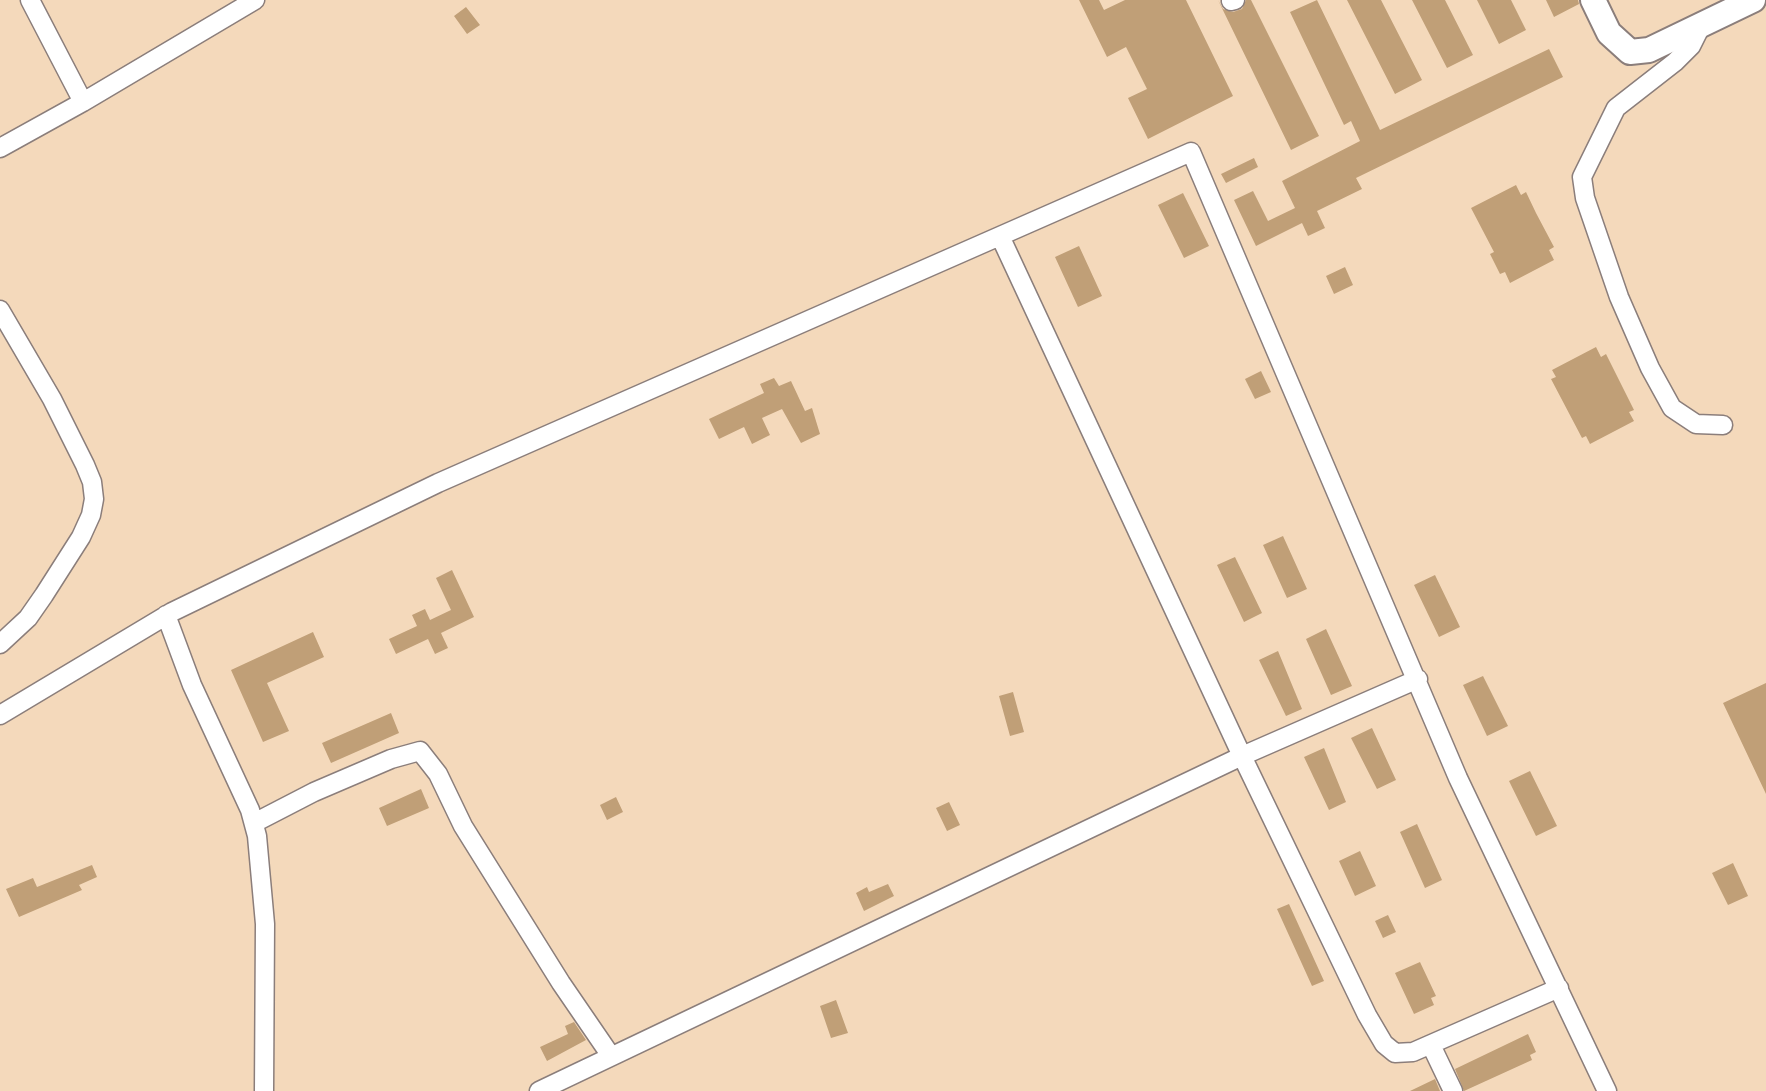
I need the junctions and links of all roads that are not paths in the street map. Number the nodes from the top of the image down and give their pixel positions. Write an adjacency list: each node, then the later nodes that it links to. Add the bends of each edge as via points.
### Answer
1 (30, 0): 6 (street)
2 (255, 0): 6 (street)
3 (1593, 0): 5 (street, via 1609,33 1630,52 1649,50)
4 (1753, 0): 5 (street)
5 (1701, 26): 10 (street, via 1691,46 1675,62 1616,108 1582,177 1619,298 1672,408 1696,424)
6 (83, 102): 7 (street)
7 (0, 148)
8 (1000, 236): 11 (street, via 438,483); 13 (street, via 1191,152); 15 (street)
9 (0, 310): 12 (street, via 85,465 94,499 81,537 59,572 28,618)
10 (1723, 425)
11 (166, 615): 14 (street); 16 (street)
12 (0, 643)
13 (1418, 679): 15 (street); 17 (street, via 1458,778)
14 (0, 715)
15 (1242, 756): 18 (street, via 1384,1044 1395,1053); 19 (street)
16 (254, 823): 19 (street, via 314,792 420,751 554,972); 20 (street, via 265,924)
17 (1559, 988): 18 (street); 23 (street)
18 (1431, 1045): 22 (street)
19 (611, 1056): 21 (street)
20 (264, 1091)
21 (540, 1091)
22 (1453, 1091)
23 (1606, 1091)

